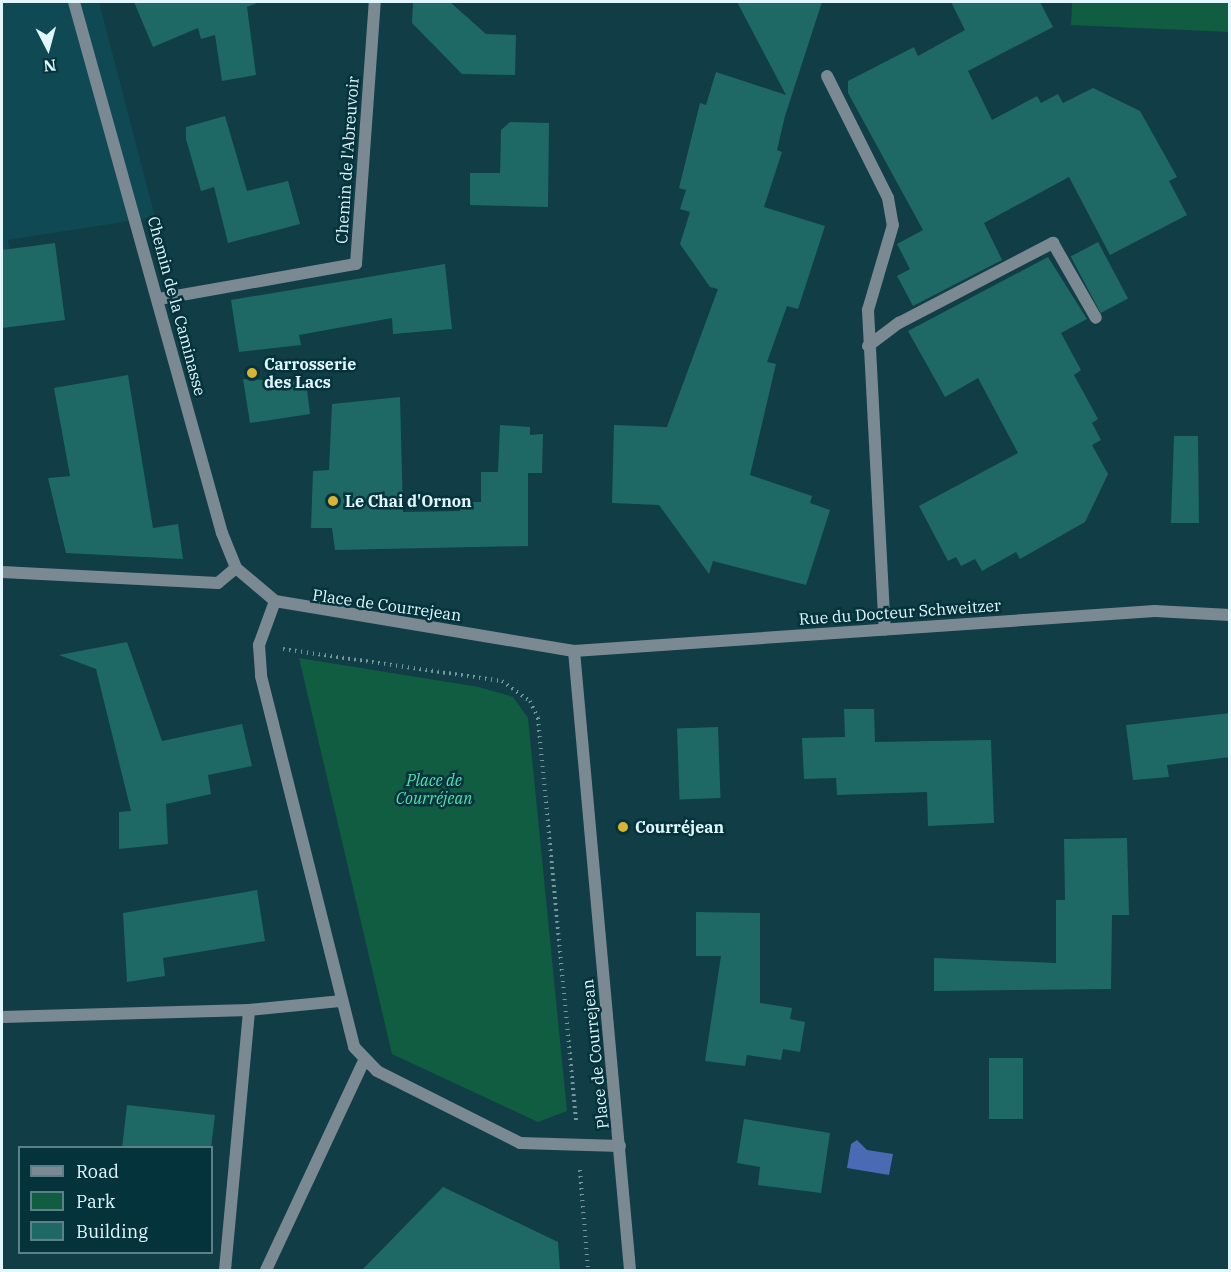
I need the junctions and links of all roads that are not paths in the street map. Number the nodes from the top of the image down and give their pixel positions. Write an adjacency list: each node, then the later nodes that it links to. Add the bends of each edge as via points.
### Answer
1 (74, 2): 4 (street, Chemin de la Caminasse)
2 (375, 2): 4 (street, Chemin de l'Abreuvoir, via 356,264)
3 (827, 76): 6 (street, via 888,198 893,225 868,310)
4 (159, 299): 7 (street, Chemin de la Caminasse)
5 (1096, 318): 6 (street, via 1053,243 898,323)
6 (868, 346): 11 (street)
7 (236, 568): 8 (street, via 218,583); 9 (street)
8 (2, 572)
9 (275, 601): 12 (street, Place de Courrejean); 13 (street, via 259,645 261,676)
10 (1230, 615): 11 (street, Rue du Docteur Schweitzer, via 1155,611)
11 (885, 630): 12 (street, Rue du Docteur Schweitzer)
12 (574, 651): 17 (street, Place de Courrejean)
13 (340, 1001): 14 (street); 16 (street, via 354,1047)
14 (249, 1010): 15 (street); 18 (street)
15 (2, 1017)
16 (364, 1061): 17 (street, Place de Courrejean, via 520,1143); 19 (street)
17 (620, 1146): 20 (street)
18 (225, 1270)
19 (266, 1270)
20 (630, 1270)

